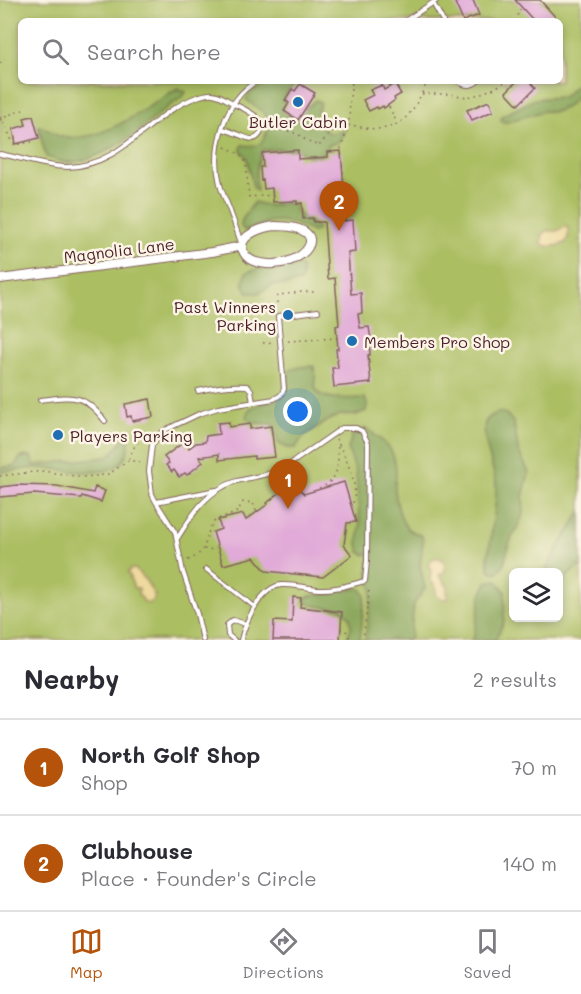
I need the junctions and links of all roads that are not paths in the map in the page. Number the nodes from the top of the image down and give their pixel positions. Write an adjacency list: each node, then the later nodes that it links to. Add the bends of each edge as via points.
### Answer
1 (435, 1): 2 (lane); 3 (lane)
2 (410, 18)
3 (442, 18)
4 (253, 84): 5 (lane)
5 (233, 103): 6 (lane); 6 (lane, via 257,118 261,131 249,140); 7 (lane, via 214,94 186,102 111,156 88,164 48,165)
6 (223, 129): 8 (lane, via 219,182)
7 (0, 154)
8 (242, 246): 8 (street, via 252,233 276,226 304,231 311,241 301,255 274,264 252,260); 9 (street, Magnolia Lane)
9 (0, 279)
10 (318, 311): 13 (lane, via 278,316 284,392 274,399)
11 (198, 391): 13 (lane, via 248,386)
12 (40, 400): 14 (lane, via 85,400)
13 (253, 402): 16 (lane, via 208,411 159,435 152,445 149,465)
14 (105, 421)
15 (217, 490): 16 (lane); 17 (lane, via 197,508); 19 (lane, via 284,469 342,428 362,430 368,443 365,581 326,589 278,585)
16 (156, 502): 17 (lane)
17 (177, 539): 21 (lane)
18 (206, 568): 19 (lane)
19 (255, 607): 20 (lane)
20 (246, 624): 22 (lane, via 233,620 227,625 228,635); 23 (lane)
21 (203, 640)
22 (234, 640)
23 (241, 640)

